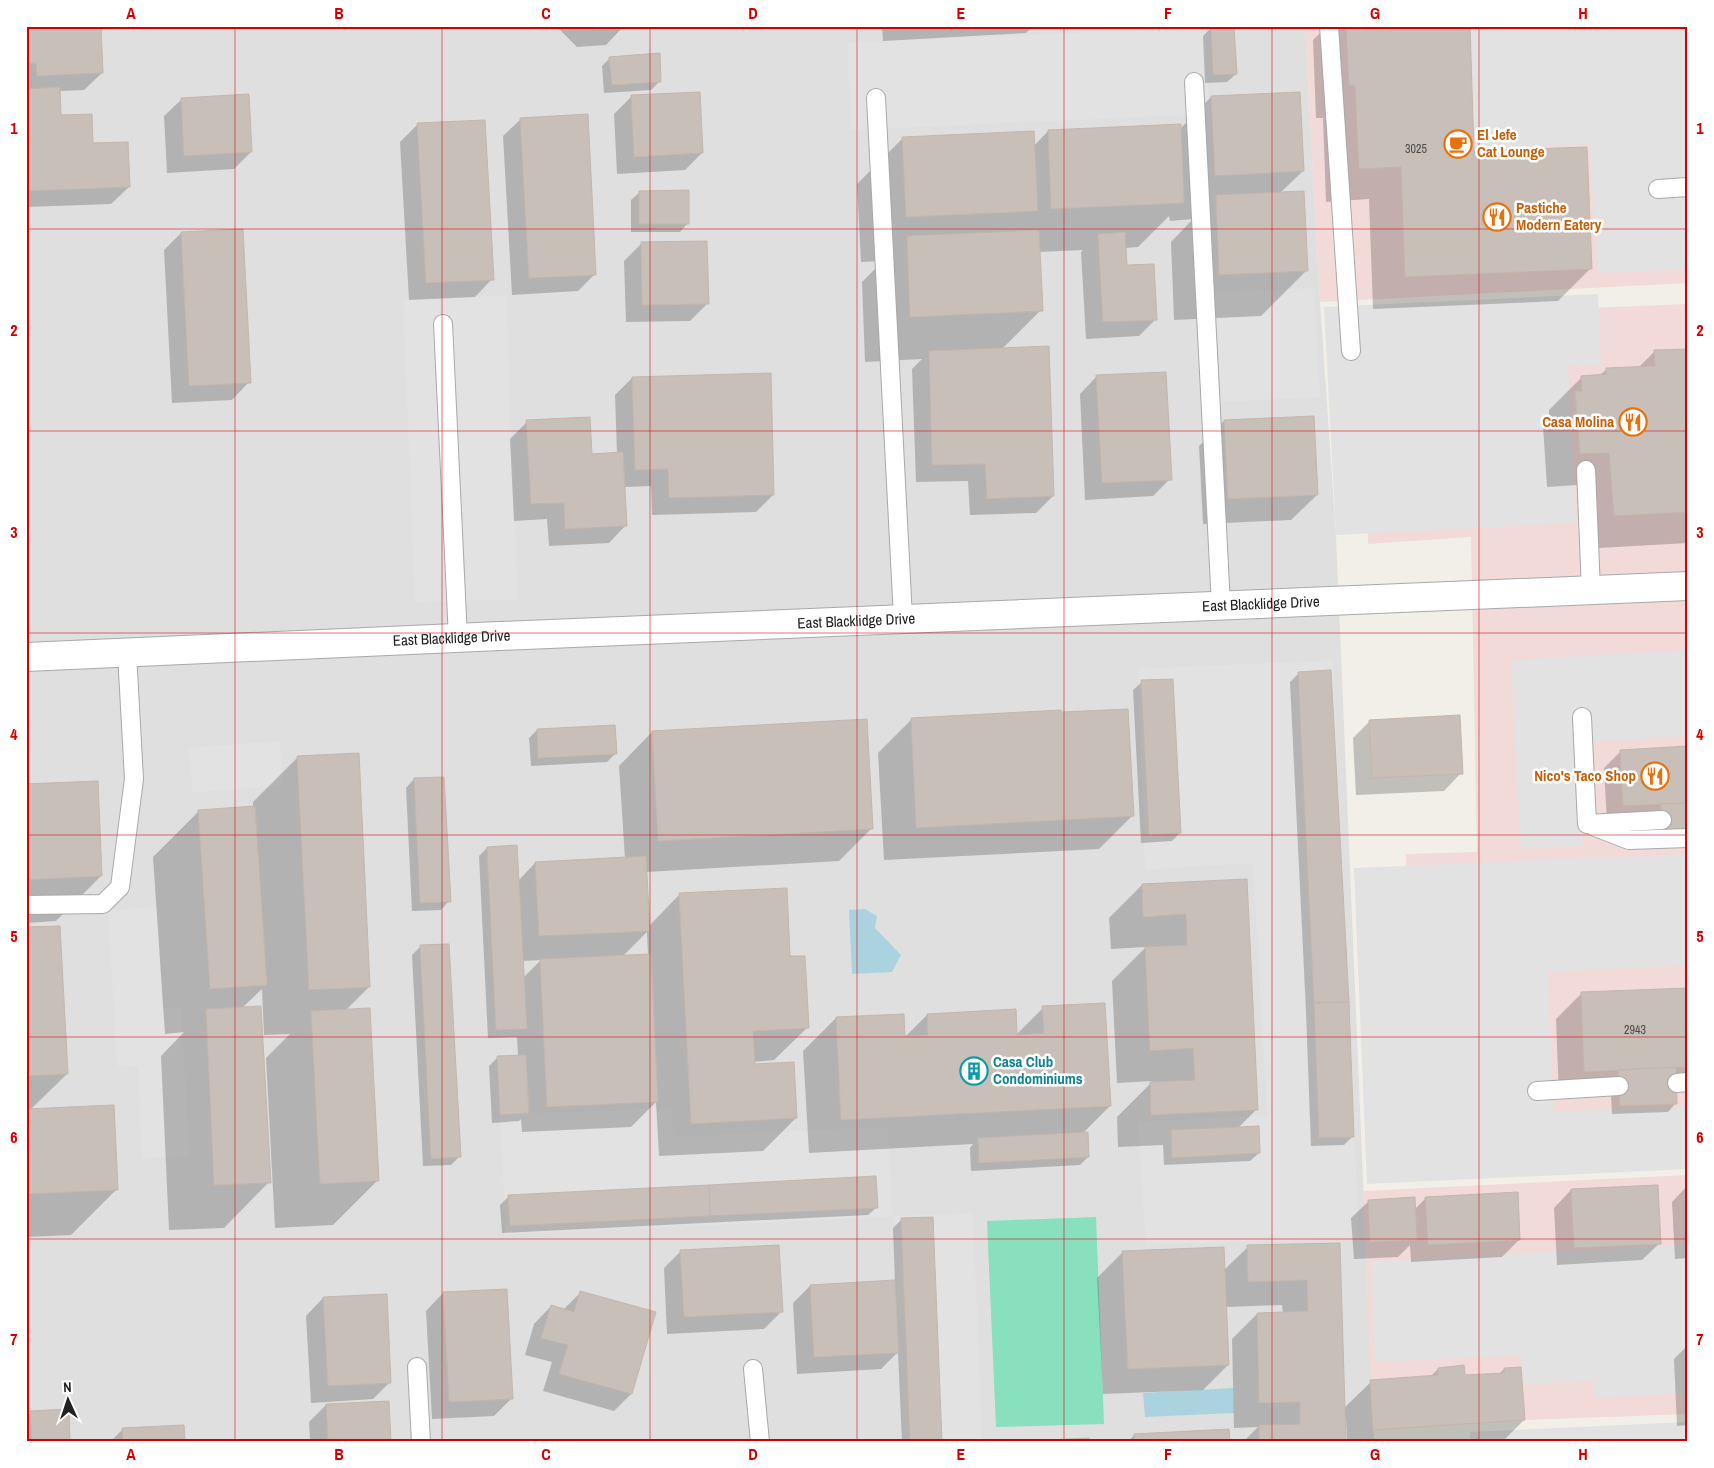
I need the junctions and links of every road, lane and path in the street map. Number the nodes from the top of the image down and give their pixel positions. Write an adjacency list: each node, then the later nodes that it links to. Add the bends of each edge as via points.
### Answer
1 (1328, 26): 7 (lane)
2 (1194, 82): 11 (lane)
3 (876, 98): 12 (lane)
4 (1688, 187): 5 (lane)
5 (1658, 189)
6 (444, 324): 13 (lane)
7 (1351, 351)
8 (1586, 470): 10 (lane)
9 (1688, 586): 10 (street, East Blacklidge Drive)
10 (1591, 590): 11 (street, East Blacklidge Drive)
11 (1221, 605): 12 (street, East Blacklidge Drive)
12 (902, 618): 13 (street, East Blacklidge Drive)
13 (458, 638): 14 (street, East Blacklidge Drive)
14 (127, 652): 15 (street, East Blacklidge Drive); 20 (lane, via 134,779 120,887 102,904)
15 (26, 657)
16 (1582, 717): 18 (lane)
17 (1662, 820): 18 (lane)
18 (1587, 824): 19 (lane, via 1629,840)
19 (1688, 838)
20 (26, 905)
21 (1619, 1086): 22 (lane)
22 (1537, 1091)
23 (417, 1366): 25 (lane)
24 (753, 1369): 26 (lane)
25 (421, 1442)
26 (760, 1442)

